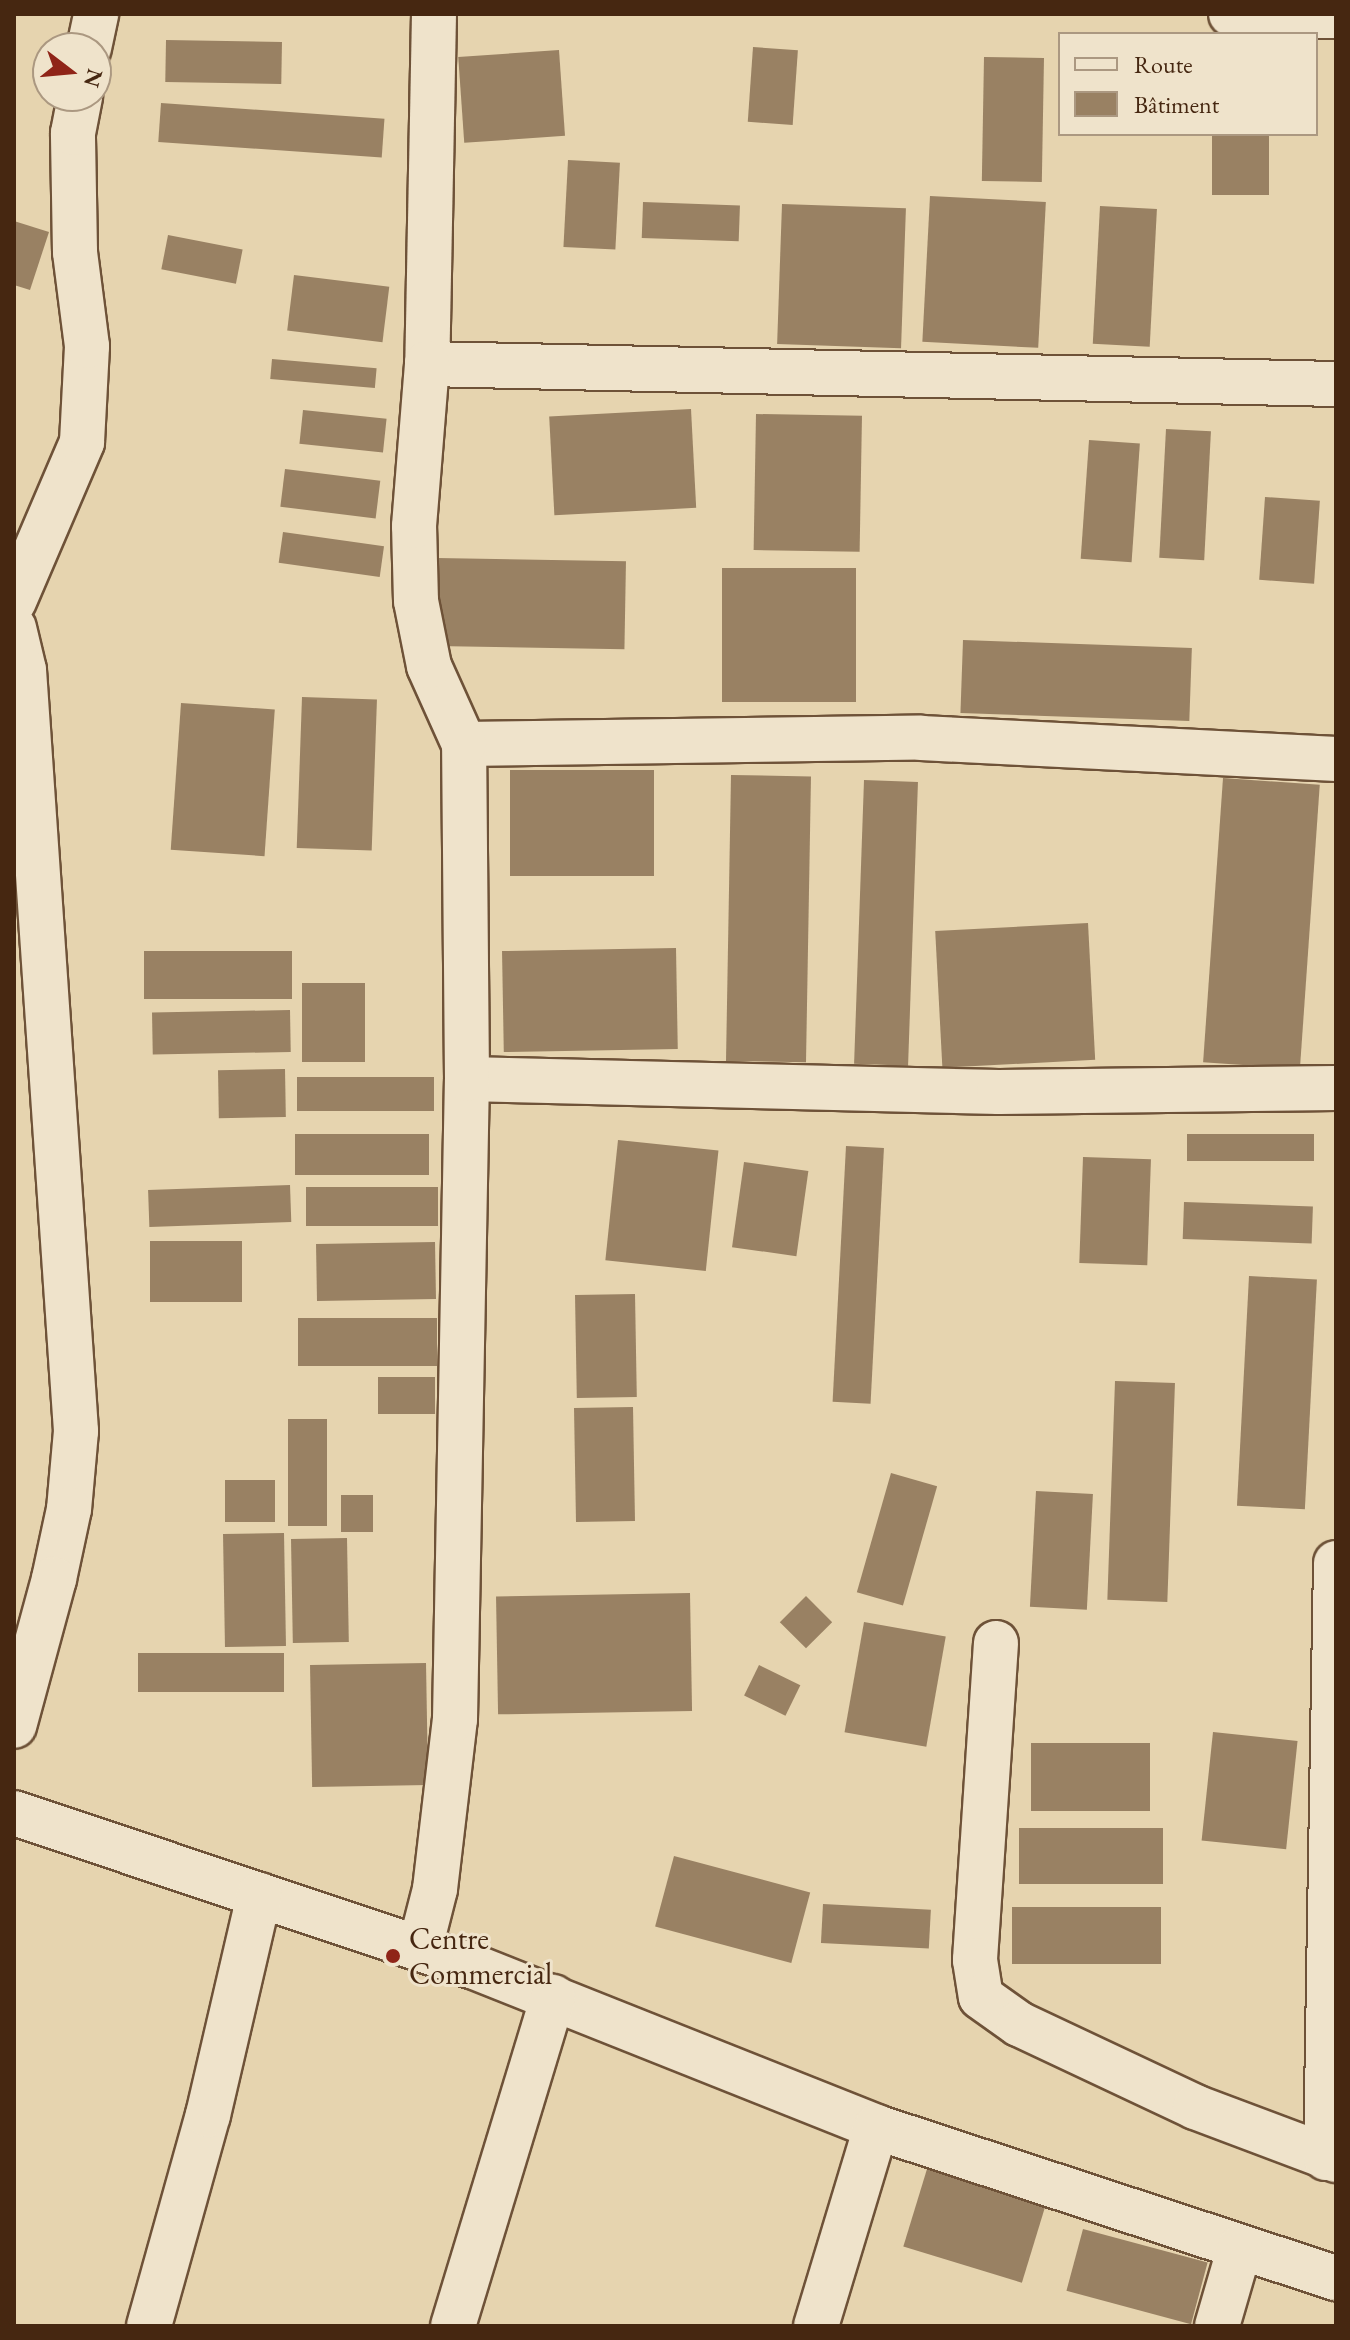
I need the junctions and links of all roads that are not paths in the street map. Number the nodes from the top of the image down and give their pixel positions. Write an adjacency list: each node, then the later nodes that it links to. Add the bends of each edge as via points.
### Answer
1 (434, 14): 5 (street)
2 (1231, 14): 3 (street)
3 (1336, 16)
4 (77, 112): 7 (street, via 75,252 87,346 82,442)
5 (427, 364): 6 (street); 9 (street, via 414,526 416,601 429,666)
6 (1336, 384)
7 (14, 601)
8 (14, 628): 15 (street, via 24,670 76,1431 60,1551)
9 (464, 744): 10 (street, via 921,738); 11 (street)
10 (1336, 759)
11 (467, 1079): 12 (street, via 999,1092); 18 (street, via 455,1719 435,1889)
12 (1336, 1088)
13 (1336, 1563): 21 (street)
14 (996, 1643): 21 (street, via 975,1960 981,1997 1019,2024 1155,2088)
15 (14, 1726)
16 (14, 1813): 17 (street)
17 (259, 1895): 18 (street); 24 (street, via 208,2115)
18 (420, 1948): 19 (street)
19 (553, 1997): 20 (street); 25 (street)
20 (876, 2127): 22 (street); 26 (street)
21 (1331, 2159)
22 (1240, 2247): 23 (street); 27 (street)
23 (1336, 2278)
24 (149, 2326)
25 (453, 2326)
26 (816, 2326)
27 (1217, 2326)

